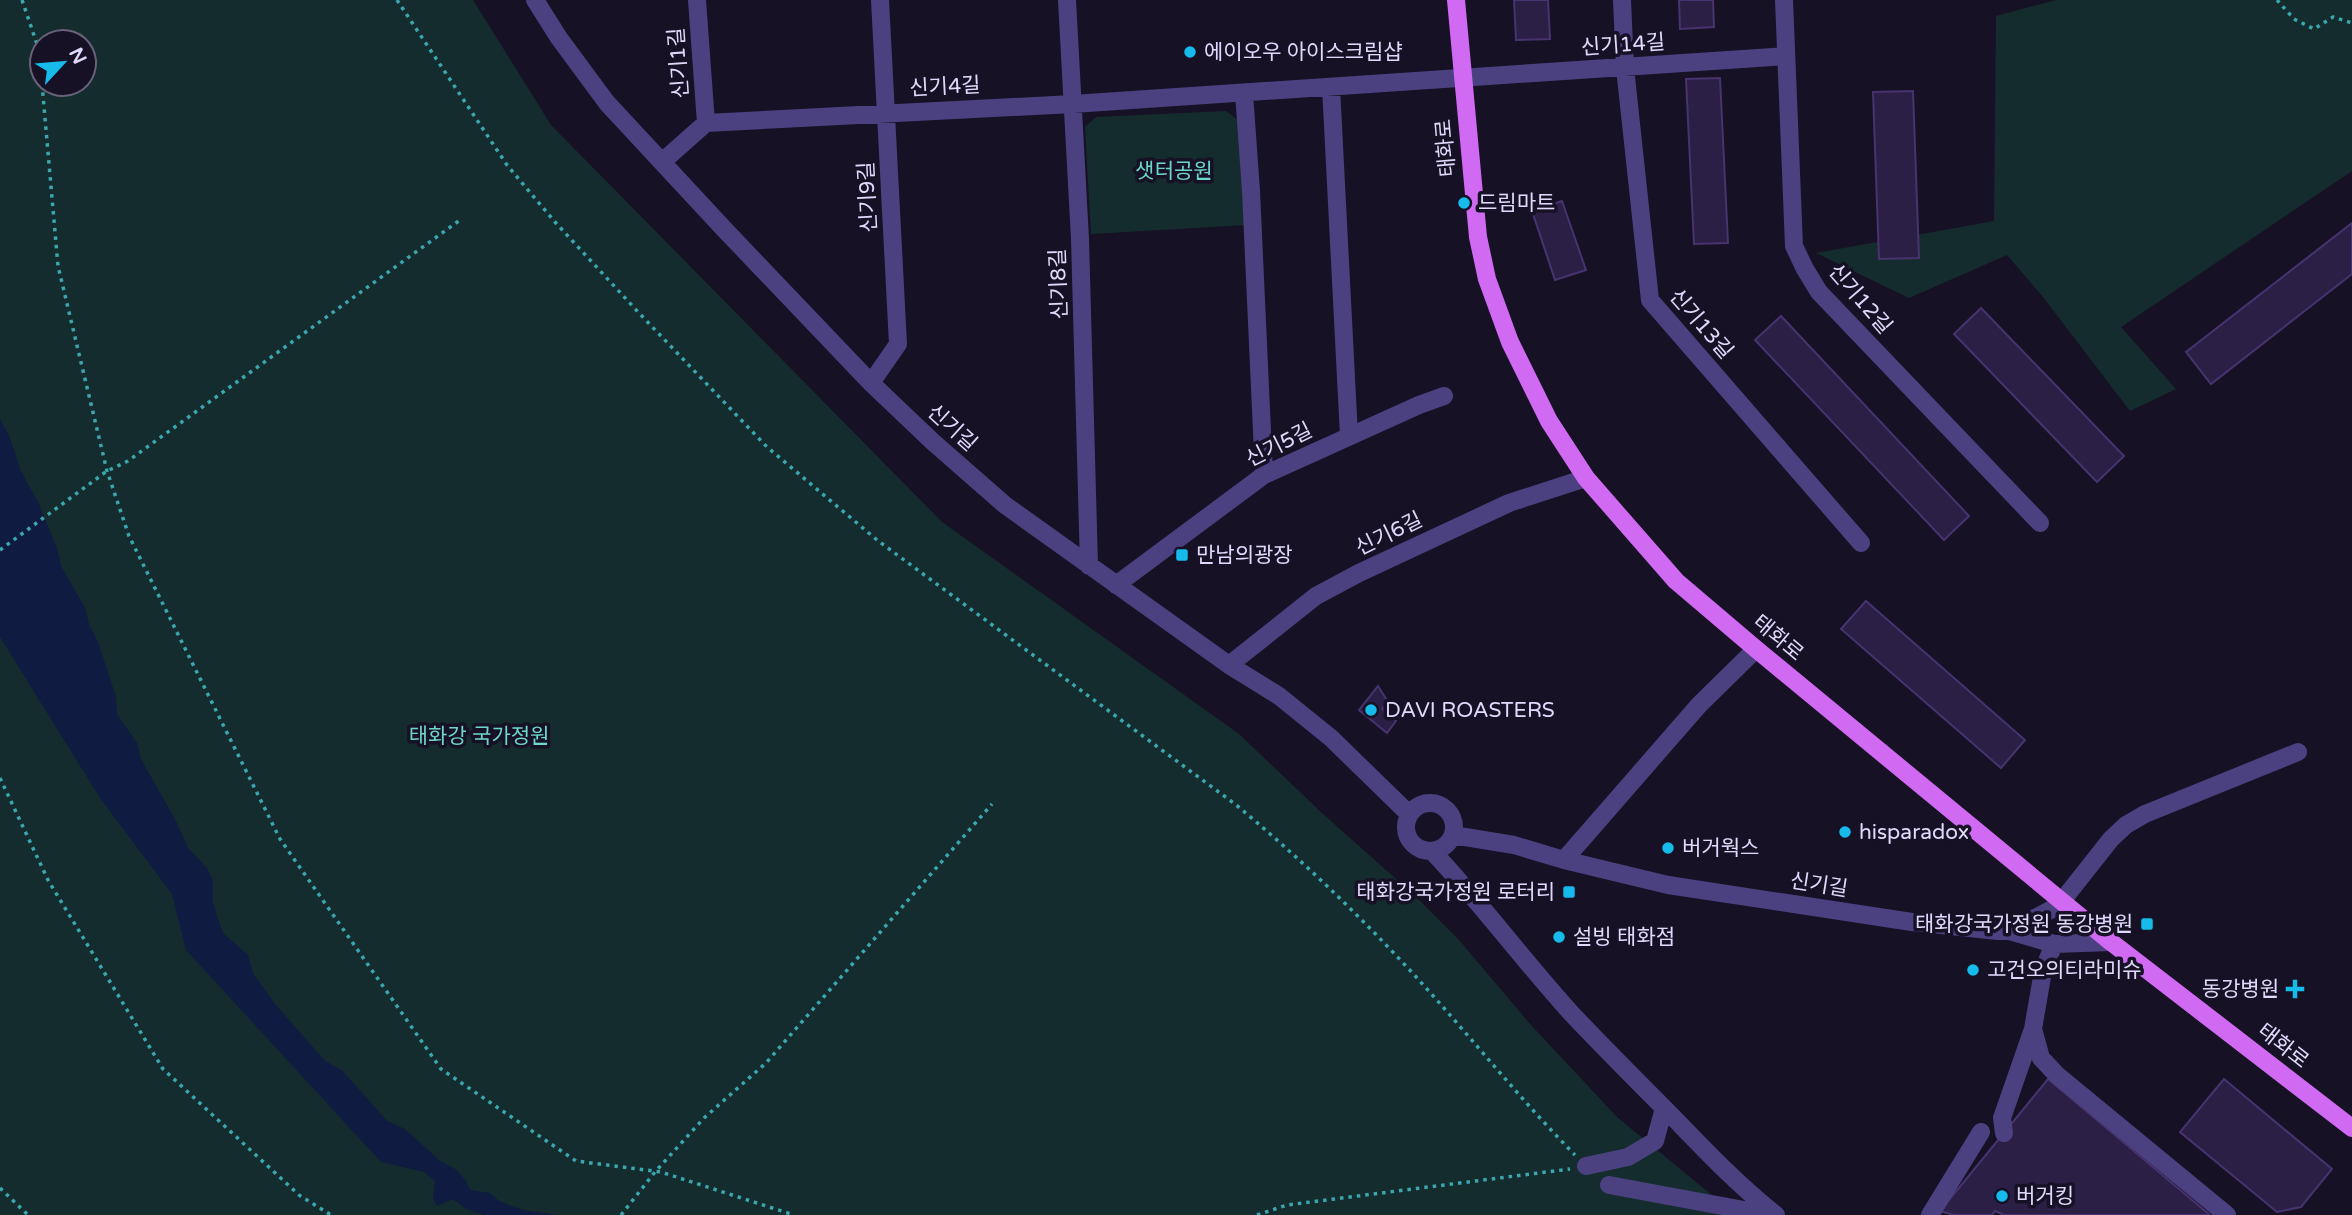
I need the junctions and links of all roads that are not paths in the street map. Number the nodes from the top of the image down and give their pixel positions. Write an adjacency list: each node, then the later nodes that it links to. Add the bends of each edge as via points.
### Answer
1 (535, 0): 16 (street, 신기길, via 607,103)
2 (698, 0): 15 (street, 신기1길)
3 (880, 0): 14 (street, 신기9길)
4 (1067, 0): 13 (street, 신기8길)
5 (1456, 0): 10 (main road, 태화로)
6 (1622, 0): 9 (street, 신기13길)
7 (1784, 0): 8 (street, 신기12길)
8 (1786, 56): 9 (street, 신기14길); 22 (street, 신기12길, via 1794,246 1805,269 1819,292)
9 (1625, 68): 10 (street, 신기14길); 23 (street, 신기13길, via 1650,300)
10 (1462, 77): 11 (street, 신기4길); 21 (main road, 태화로, via 1478,237 1487,279 1510,341 1549,421)
11 (1331, 87): 12 (street, 신기4길); 19 (street)
12 (1244, 93): 13 (street, 신기4길); 20 (street)
13 (1073, 104): 14 (street, 신기4길); 24 (street, 신기8길)
14 (886, 113): 15 (street, 신기4길); 17 (street, 신기9길, via 898,344)
15 (706, 123): 16 (street)
16 (662, 162): 17 (street, 신기길)
17 (871, 383): 24 (street, 신기길, via 1005,505)
18 (1444, 397): 19 (street, 신기5길)
19 (1349, 436): 20 (street, 신기5길)
20 (1264, 475): 25 (street, 신기5길)
21 (1586, 478): 26 (main road, 태화로, via 1676,581); 27 (street, 신기6길, via 1509,503 1359,573 1316,596)
22 (2040, 523)
23 (1861, 543)
24 (1089, 566): 25 (street, 신기길)
25 (1116, 584): 27 (street, 신기길)
26 (1756, 649): 32 (street, via 1699,705); 33 (main road, 태화로)
27 (1229, 665): 29 (street, 신기길, via 1279,696 1331,738)
28 (2298, 752): 33 (street, 신기길, via 2126,825)
29 (1409, 814): 30 (street, via 1422,804 1440,805 1452,816); 31 (street, via 1409,840)
30 (1453, 835): 31 (street); 32 (street, 신기길, via 1514,845)
31 (1432, 851): 38 (street, via 1572,1013)
32 (1564, 860): 34 (street, 신기길, via 1681,887 1912,922)
33 (2062, 901): 34 (street, 신기길, via 2034,920); 35 (main road, 태화로)
34 (2006, 930): 36 (street)
35 (2111, 942): 36 (street); 39 (main road, 태화로)
36 (2054, 944): 37 (street, via 2043,971)
37 (2033, 1028): 41 (street, via 2002,1118); 46 (street, via 2041,1058 2057,1075)
38 (1664, 1108): 42 (street, via 1654,1141 1628,1157); 44 (street)
39 (2352, 1128)
40 (1981, 1132): 45 (street)
41 (2004, 1133)
42 (1586, 1166)
43 (1609, 1185): 44 (street)
44 (1774, 1215)
45 (1930, 1215)
46 (2228, 1215)

